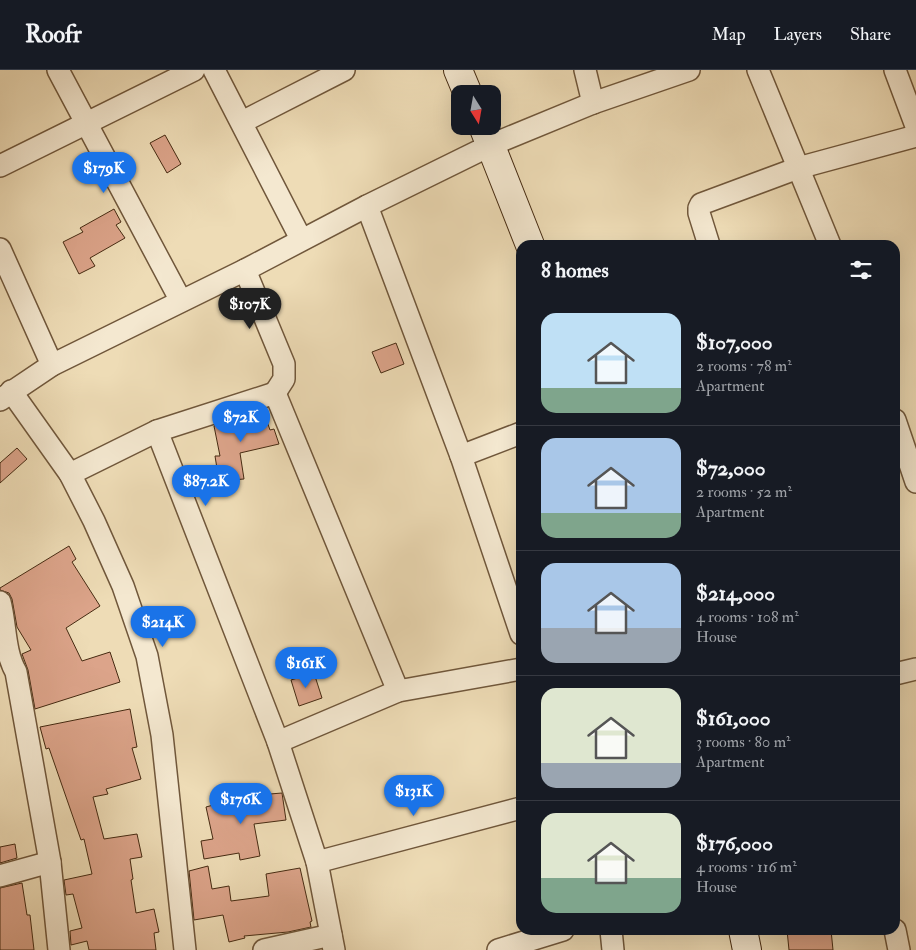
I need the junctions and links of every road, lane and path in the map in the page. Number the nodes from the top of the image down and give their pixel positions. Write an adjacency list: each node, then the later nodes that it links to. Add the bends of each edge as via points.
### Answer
1 (58, 70): 13 (street)
2 (194, 70): 13 (street)
3 (214, 70): 12 (street)
4 (344, 70): 12 (street)
5 (458, 70): 10 (main road)
6 (585, 70): 11 (street)
7 (689, 70): 11 (street)
8 (758, 70): 18 (street)
9 (895, 70): 14 (street)
10 (464, 85)
11 (593, 103): 15 (street)
12 (242, 122): 20 (street)
13 (86, 123): 17 (street); 26 (street)
14 (916, 126)
15 (487, 136): 19 (street); 21 (main road)
16 (916, 136): 18 (street)
17 (0, 166)
18 (798, 168): 22 (street, via 702,204 699,213); 23 (street)
19 (367, 206): 20 (street); 33 (street)
20 (301, 239): 25 (street)
21 (528, 240)
22 (707, 240)
23 (828, 240)
24 (0, 249): 27 (street)
25 (245, 270): 26 (street); 28 (street, via 284,364 284,379)
26 (181, 301): 27 (street)
27 (52, 365): 29 (street)
28 (274, 393): 30 (street); 41 (street)
29 (6, 396): 34 (street)
30 (157, 431): 34 (street); 42 (street)
31 (901, 431): 35 (street)
32 (516, 436): 33 (street)
33 (461, 456): 37 (street)
34 (70, 474): 53 (street, via 123,586 147,656 162,734)
35 (916, 482)
36 (0, 602): 44 (street)
37 (516, 619)
38 (916, 669): 40 (street)
39 (516, 670): 41 (street)
40 (900, 673)
41 (398, 691): 42 (street)
42 (278, 742): 45 (street)
43 (516, 809): 45 (street)
44 (50, 862): 46 (street); 52 (street)
45 (317, 862): 51 (street)
46 (0, 876)
47 (547, 935): 55 (street)
48 (612, 935): 56 (street)
49 (744, 935): 57 (main road)
50 (896, 935): 58 (street)
51 (332, 943): 54 (street)
52 (59, 950)
53 (185, 950)
54 (264, 950)
55 (498, 950)
56 (614, 950)
57 (747, 950)
58 (899, 950)

